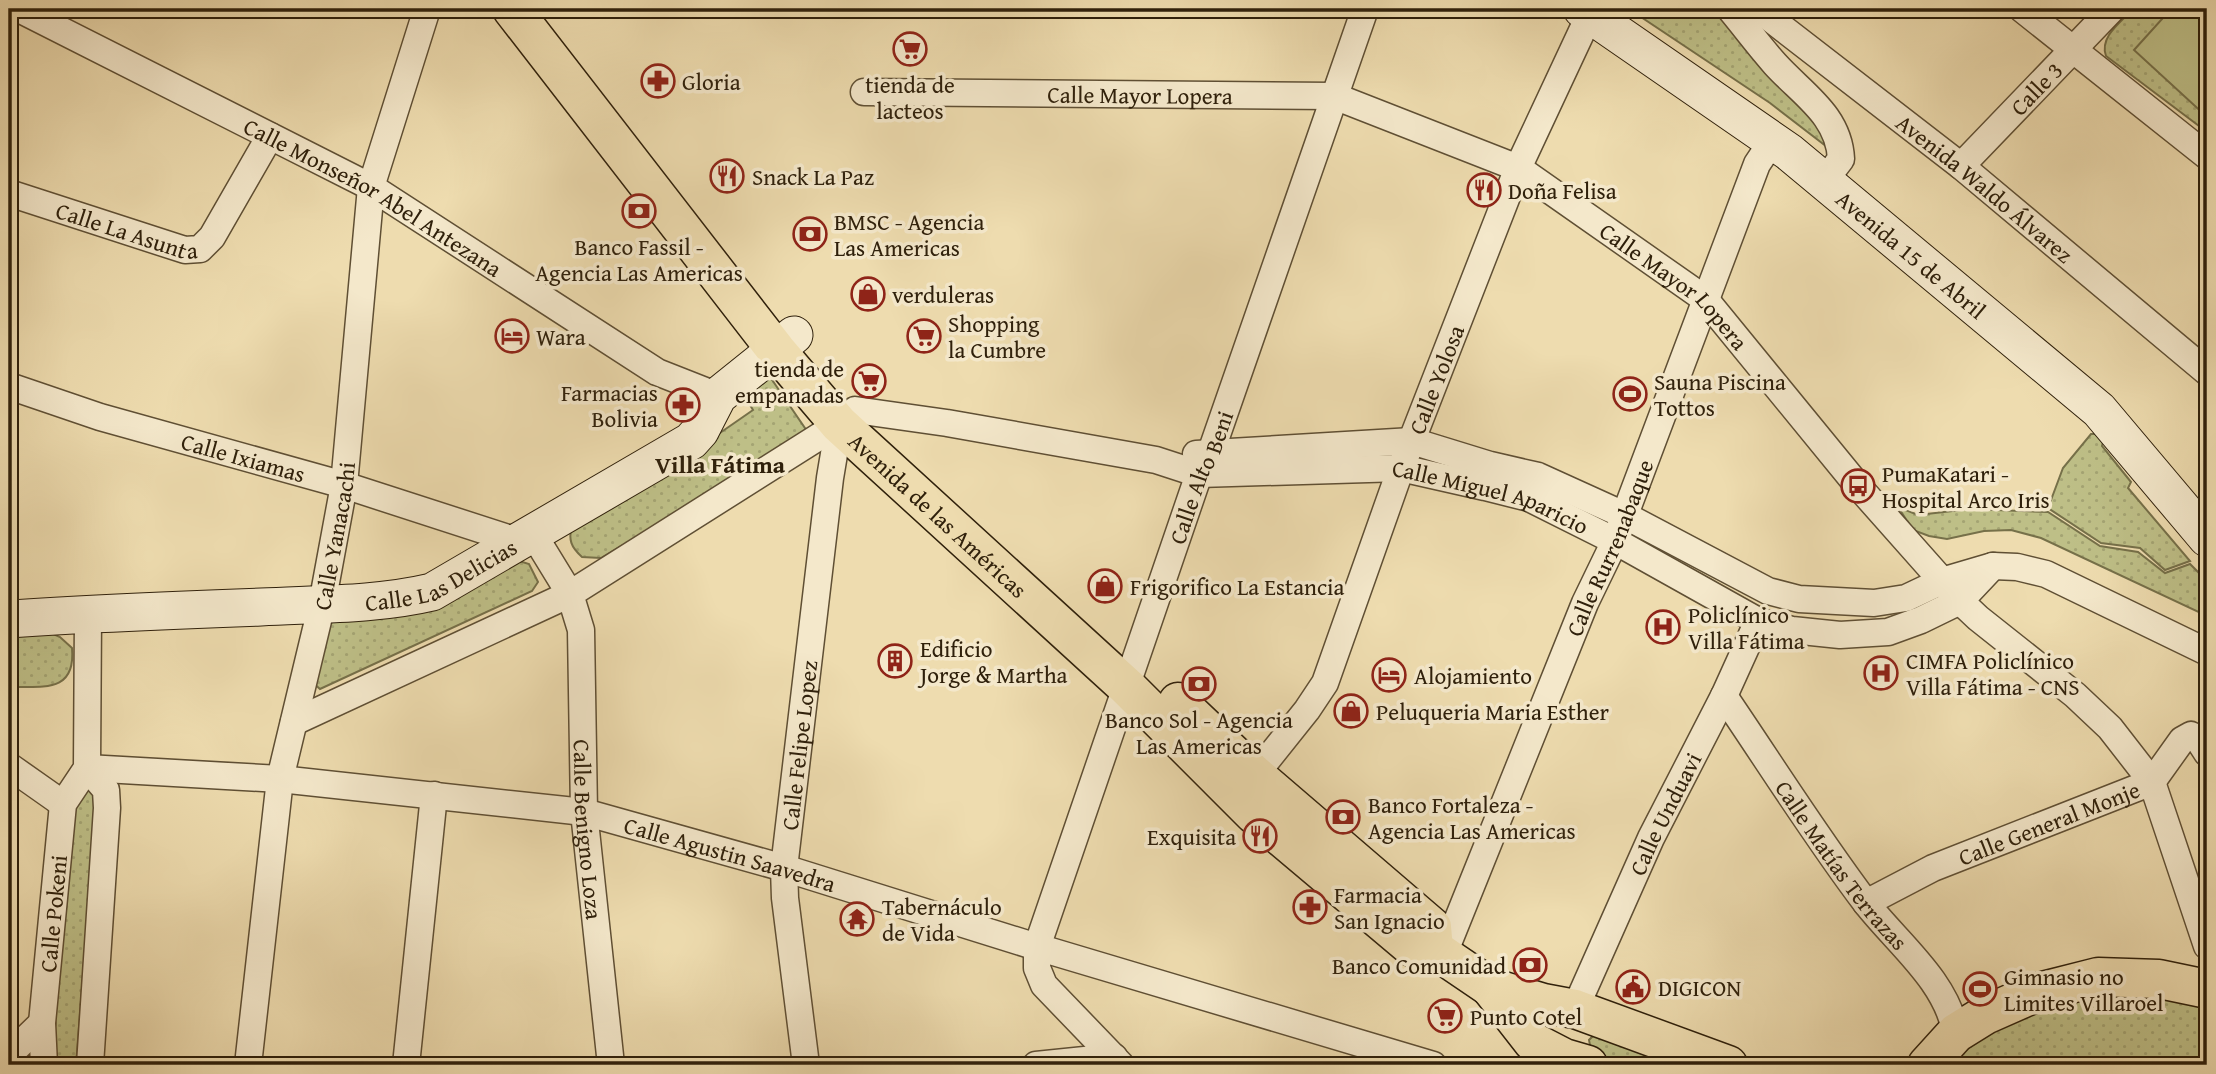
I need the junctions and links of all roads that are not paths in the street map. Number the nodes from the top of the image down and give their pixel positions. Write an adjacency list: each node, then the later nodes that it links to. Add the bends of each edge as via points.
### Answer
1 (19, 9): 14 (street, Calle Monseñor Abel Antezana)
2 (427, 9): 20 (street, Calle Yanacachi)
3 (512, 9): 23 (main road, Avenida de las Américas)
4 (542, 9): 23 (main road, Avenida de las Américas)
5 (1365, 9): 13 (street, Calle Alto Beni)
6 (1730, 9): 19 (street, via 1836,132 1841,159)
7 (1758, 9): 17 (street, Avenida Waldo Álvarez)
8 (2022, 9): 11 (street)
9 (2112, 9): 11 (street, Calle 3)
10 (1586, 12): 15 (street, Avenida 15 de Abril); 18 (street, Calle Yolosa)
11 (2074, 50): 16 (street); 17 (street, Calle 3)
12 (864, 92): 13 (street, Calle Mayor Lopera)
13 (1334, 96): 18 (street, Calle Mayor Lopera); 29 (street, Calle Alto Beni)
14 (270, 136): 20 (street, Calle Monseñor Abel Antezana); 21 (street, Calle La Asunta, via 200,250 185,250)
15 (1773, 140): 19 (street, Avenida 15 de Abril); 22 (street, Calle Rurrenabaque, via 1757,164)
16 (2207, 156)
17 (1961, 166): 24 (street, Avenida Waldo Álvarez)
18 (1518, 168): 22 (street, Calle Mayor Lopera); 28 (street, Calle Yolosa)
19 (1825, 180): 34 (street, Avenida 15 de Abril, via 2099,410)
20 (371, 187): 26 (street, Calle Monseñor Abel Antezana, via 657,372); 31 (street, Calle Yanacachi)
21 (9, 193)
22 (1705, 299): 32 (street, Calle Rurrenabaque); 37 (street, Calle Mayor Lopera)
23 (785, 342): 26 (street, Calle Las Delicias); 27 (main road, Avenida de las Américas)
24 (2207, 372)
25 (9, 386): 31 (street, Calle Ixiamas, via 100,417)
26 (718, 396): 33 (street, Calle Las Delicias, via 691,441)
27 (847, 417): 29 (street, Calle Miguel Aparicio, via 947,423 1156,460); 38 (street); 45 (main road, Avenida de las Américas); 57 (street, Calle Felipe Lopez, via 830,478)
28 (1412, 441): 29 (street, Calle Miguel Aparicio); 30 (street, Calle Yolosa); 32 (street, Calle Miguel Aparicio, via 1490,466 1538,475)
29 (1205, 463): 30 (street, Calle Miguel Aparicio); 45 (street, Calle Alto Beni)
30 (1401, 468): 35 (street, Calle Miguel Aparicio, via 1529,498); 51 (street, Calle Yolosa, via 1325,683)
31 (344, 485): 33 (street, Calle Ixiamas); 40 (street, Calle Yanacachi)
32 (1624, 515): 35 (street, Calle Rurrenabaque); 37 (street, Calle Miguel Aparicio, via 1768,591 1799,599 1874,603 1906,598)
33 (524, 537): 38 (street); 40 (street, Calle Las Delicias, via 432,592)
34 (2207, 538)
35 (1615, 541): 43 (street, Calle Miguel Aparicio); 61 (street, Calle Rurrenabaque)
36 (1993, 566): 37 (street, Calle Miguel Aparicio); 39 (street); 44 (street, via 2046,574)
37 (1942, 581): 39 (street, Calle Mayor Lopera)
38 (570, 594): 47 (street); 56 (street, Calle Benigno Loza, via 581,630)
39 (1960, 601): 43 (street, Calle Miguel Aparicio, via 1888,632 1840,635); 53 (street, Calle Mayor Lopera, via 2075,695 2110,728)
40 (322, 604): 41 (street, Calle Las Delicias); 47 (street, Calle Yanacachi)
41 (88, 614): 42 (street, Calle Las Delicias); 50 (street)
42 (9, 620)
43 (1758, 621): 46 (street, Calle Unduavi)
44 (2207, 652)
45 (1132, 674): 51 (main road, Avenida de las Américas); 60 (street, Calle Alto Beni); 61 (main road, Avenida de las Américas, via 1254,814 1412,947)
46 (1724, 696): 58 (street, Calle Matías Terrazas); 64 (street, Calle Unduavi)
47 (294, 722): 52 (street, Calle Yanacachi)
48 (2207, 753): 53 (street, Calle General Monje, via 2198,739 2182,740)
49 (9, 766): 55 (street)
50 (87, 768): 52 (street, Calle Agustin Saavedra); 55 (street, Calle Pokeni); 71 (street, Calle Pokeni, via 106,790 107,808)
51 (1255, 775): 61 (main road, Avenida de las Américas, via 1432,927)
52 (280, 779): 54 (street, Calle Agustin Saavedra); 72 (street, Calle Yanacachi)
53 (2152, 782): 58 (street, Calle General Monje, via 1933,868); 59 (street, Calle Mayor Lopera)
54 (434, 794): 56 (street, Calle Agustin Saavedra); 73 (street)
55 (63, 804): 65 (street, Calle Pokeni)
56 (584, 812): 57 (street, Calle Agustin Saavedra); 74 (street, Calle Benigno Loza)
57 (784, 868): 60 (street, Calle Agustin Saavedra); 75 (street, Calle Felipe Lopez)
58 (1866, 903): 66 (street, Calle Matías Terrazas, via 1938,989)
59 (2207, 946)
60 (1037, 947): 69 (street, via 1037,968 1044,985); 77 (street, Calle Agustin Saavedra)
61 (1439, 953): 62 (main road, Avenida de las Américas)
62 (1489, 987): 64 (main road); 68 (main road)
63 (2207, 989): 66 (main road, via 2159,979 2098,977 2035,993)
64 (1559, 1006): 68 (main road); 78 (main road)
65 (42, 1023): 67 (street); 70 (street, Calle Pokeni)
66 (1956, 1033): 79 (main road)
67 (9, 1055)
68 (1559, 1059)
69 (1118, 1061): 76 (street)
70 (44, 1065)
71 (90, 1065)
72 (248, 1065)
73 (406, 1065)
74 (611, 1065)
75 (806, 1065)
76 (1036, 1065)
77 (1433, 1065)
78 (1728, 1065)
79 (1927, 1065)

